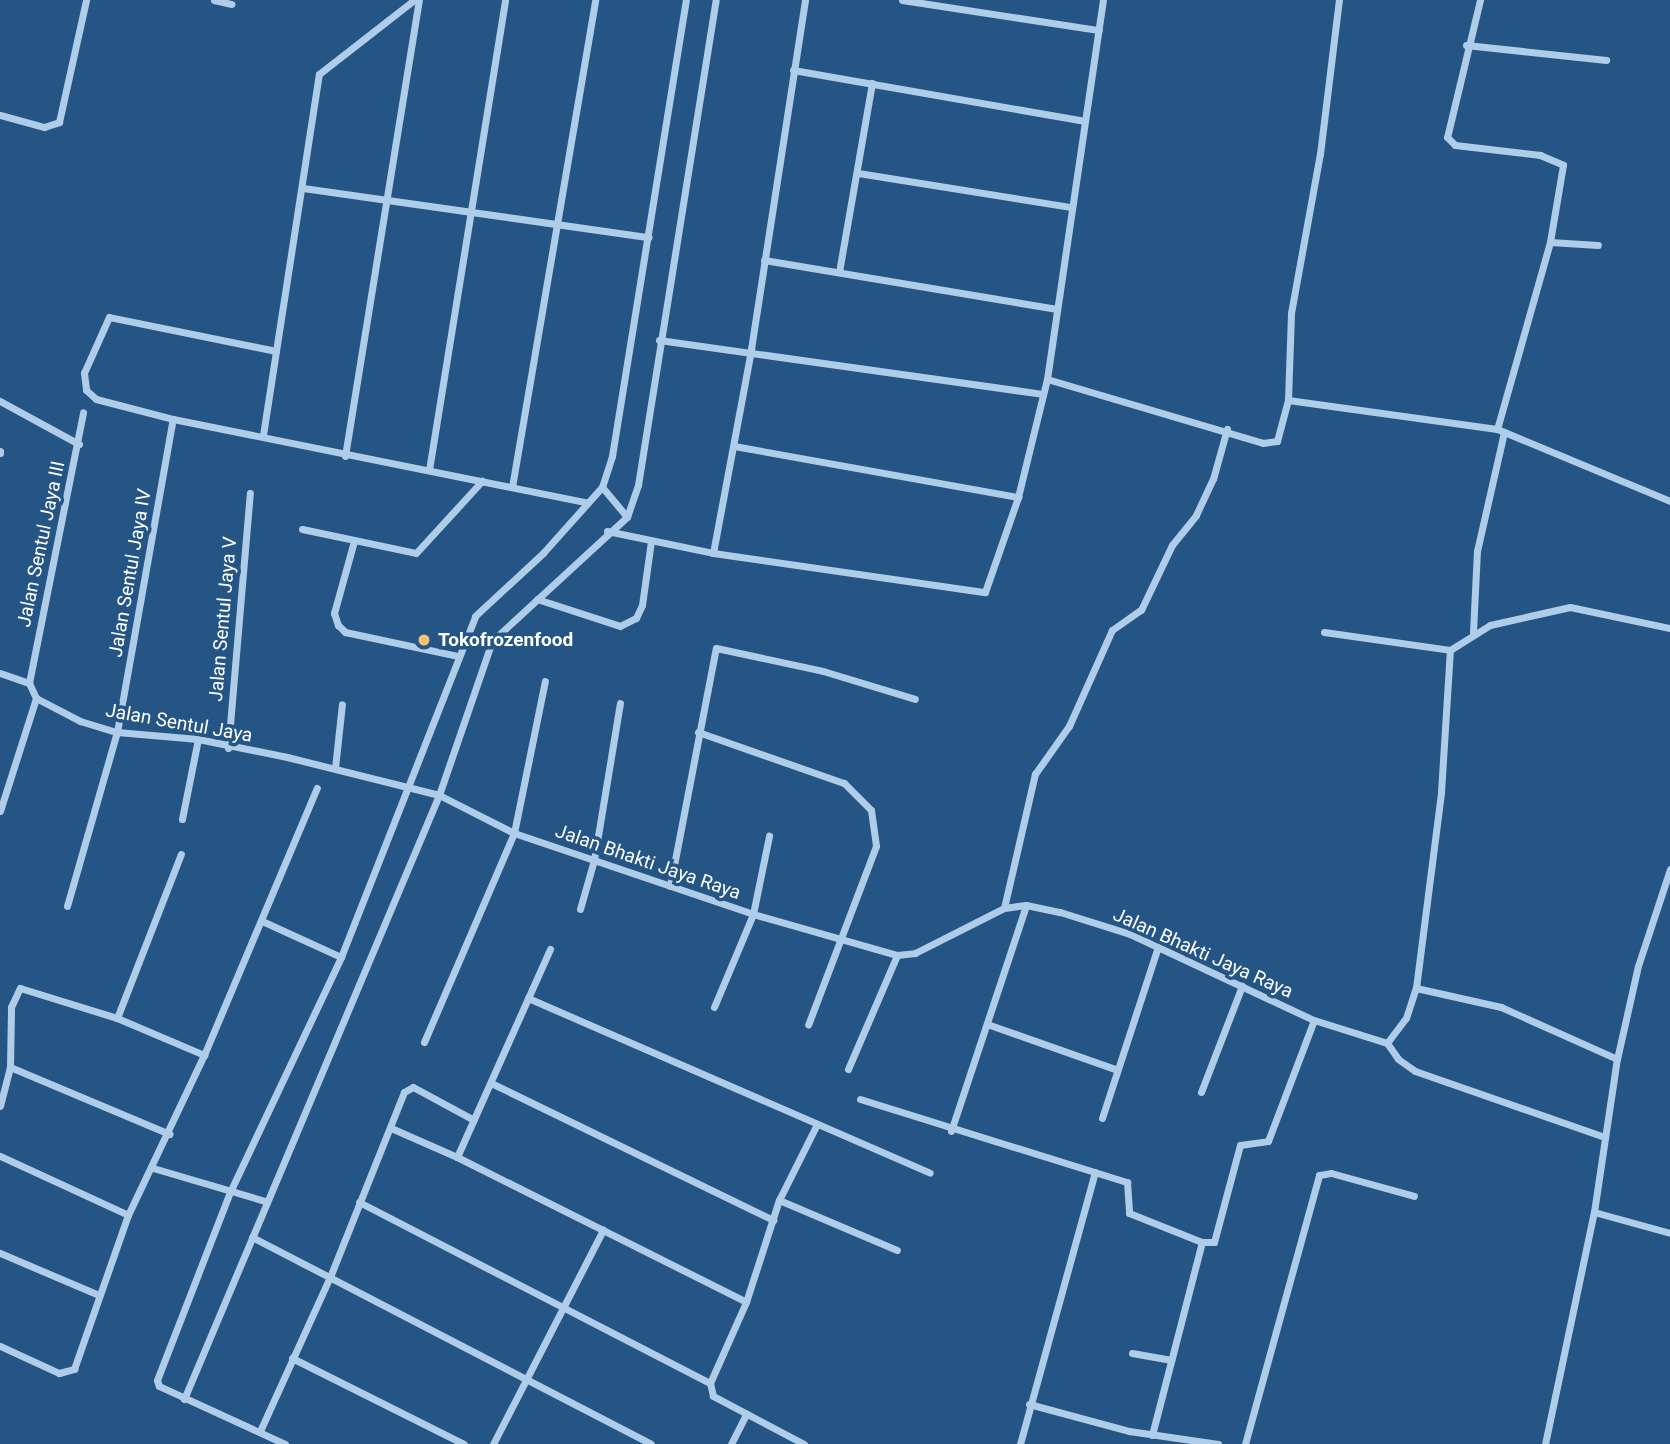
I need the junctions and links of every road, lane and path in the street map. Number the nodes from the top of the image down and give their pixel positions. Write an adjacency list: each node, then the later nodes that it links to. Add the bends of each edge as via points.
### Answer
1 (86, 0): 19 (street, via 59,122 44,127)
2 (214, 0): 13 (street)
3 (416, 0): 22 (street, via 319,74); 23 (street)
4 (505, 0): 25 (street)
5 (595, 0): 26 (street)
6 (686, 0): 27 (street)
7 (716, 0): 33 (street)
8 (805, 0): 17 (street)
9 (902, 0): 14 (street)
10 (1103, 0): 14 (street)
11 (1339, 0): 38 (street, via 1320,154 1292,313)
12 (1480, 0): 15 (street)
13 (232, 5)
14 (1099, 30): 20 (street)
15 (1466, 45): 16 (street); 28 (street, via 1447,137 1455,145 1561,160 1563,173)
16 (1606, 60)
17 (793, 70): 18 (street); 30 (street)
18 (872, 83): 20 (street); 21 (street)
19 (0, 115)
20 (1084, 121): 24 (street)
21 (858, 173): 24 (street); 31 (street)
22 (303, 188): 23 (street); 35 (street)
23 (385, 200): 25 (street); 47 (street)
24 (1071, 208): 32 (street)
25 (472, 211): 26 (street); 48 (street)
26 (557, 224): 27 (street); 50 (street)
27 (649, 237): 51 (street, via 612,456)
28 (1550, 242): 29 (street); 43 (street)
29 (1598, 245)
30 (764, 260): 31 (street); 34 (street)
31 (839, 272): 32 (street)
32 (1056, 309): 36 (street)
33 (659, 340): 34 (street); 56 (street, via 638,485)
34 (751, 349): 37 (street); 46 (street)
35 (276, 351): 41 (street, via 109,317 83,373 86,390 96,399); 44 (street)
36 (1047, 379): 37 (street); 42 (street)
37 (1042, 394): 53 (street)
38 (1288, 400): 42 (street, via 1277,441 1263,443); 43 (street)
39 (0, 401): 45 (street)
40 (83, 412): 45 (street, Jalan Sentul Jaya III)
41 (173, 419): 44 (street); 75 (street, Jalan Sentul Jaya IV)
42 (1227, 429): 93 (street, via 1213,480 1196,515 1172,545 1141,610 1112,630 1069,726 1035,774)
43 (1501, 430): 54 (street); 65 (street, via 1477,551)
44 (263, 435): 47 (street)
45 (79, 444): 70 (street, Jalan Sentul Jaya III)
46 (734, 446): 53 (street); 61 (street)
47 (345, 456): 48 (street)
48 (429, 470): 49 (street)
49 (482, 481): 50 (street); 59 (street, via 416,553)
50 (512, 487): 55 (street)
51 (602, 487): 55 (street); 56 (street)
52 (250, 493): 78 (street, Jalan Sentul Jaya V)
53 (1018, 497): 61 (street, via 985,592)
54 (1670, 501)
55 (588, 503): 67 (street, via 475,617)
56 (627, 517): 58 (street)
57 (302, 528): 59 (street)
58 (607, 531): 60 (street); 62 (street)
59 (354, 541): 67 (street, via 334,613 345,632)
60 (651, 541): 61 (street); 62 (street, via 636,618 620,626)
61 (713, 553)
62 (537, 599): 82 (street, via 492,641)
63 (1670, 628): 65 (street, via 1570,607)
64 (1324, 632): 66 (street)
65 (1473, 632): 66 (street)
66 (1450, 650): 103 (street, via 1441,792)
67 (458, 656): 80 (street)
68 (0, 673): 70 (street)
69 (545, 681): 85 (street)
70 (29, 683): 71 (street)
71 (36, 698): 75 (street, Jalan Sentul Jaya, via 80,721); 83 (street)
72 (915, 699): 76 (street, via 823,671 716,648)
73 (620, 703): 88 (street)
74 (342, 704): 79 (street)
75 (117, 732): 77 (street, Jalan Sentul Jaya); 92 (street, Jalan Sentul Jaya IV)
76 (698, 732): 90 (street); 97 (street, via 844,783 871,810 876,846)
77 (198, 739): 78 (street, Jalan Sentul Jaya); 84 (street)
78 (228, 748): 79 (street, Jalan Sentul Jaya)
79 (335, 768): 80 (street, Jalan Sentul Jaya)
80 (408, 786): 82 (street, Jalan Bhakti Jaya Raya); 101 (street)
81 (317, 788): 96 (street)
82 (439, 795): 85 (street, Jalan Bhakti Jaya Raya); 136 (street)
83 (0, 811)
84 (182, 818)
85 (514, 833): 88 (street, Jalan Bhakti Jaya Raya); 110 (street)
86 (769, 836): 95 (street)
87 (181, 854): 106 (street)
88 (594, 860): 90 (street, Jalan Bhakti Jaya Raya); 94 (street)
89 (1670, 869): 113 (street, via 1638,966)
90 (670, 886): 95 (street, Jalan Bhakti Jaya Raya)
91 (1026, 905): 93 (street, Jalan Bhakti Jaya Raya); 98 (street, Jalan Bhakti Jaya Raya, via 1060,912); 108 (street)
92 (68, 906)
93 (1003, 908): 100 (street, Jalan Bhakti Jaya Raya, via 915,953)
94 (579, 909)
95 (753, 914): 97 (street, Jalan Bhakti Jaya Raya); 105 (street)
96 (262, 922): 101 (street); 112 (street)
97 (841, 939): 100 (street, Jalan Bhakti Jaya Raya); 109 (street)
98 (1158, 947): 102 (street, Jalan Bhakti Jaya Raya); 116 (street)
99 (550, 949): 104 (street)
100 (897, 955): 115 (street)
101 (341, 957): 133 (street)
102 (1242, 986): 107 (street, Jalan Bhakti Jaya Raya); 118 (street)
103 (1416, 988): 111 (street, via 1406,1018); 113 (street, via 1502,1007)
104 (528, 998): 117 (street); 123 (street)
105 (714, 1007)
106 (117, 1018): 112 (street); 114 (street, via 20,988 10,1007)
107 (1314, 1020): 111 (street, Jalan Bhakti Jaya Raya); 144 (street, via 1268,1140 1240,1145 1216,1239)
108 (987, 1024): 116 (street); 125 (street)
109 (808, 1025)
110 (424, 1042)
111 (1387, 1044): 127 (street, via 1415,1071)
112 (204, 1055): 126 (street)
113 (1617, 1059): 127 (street)
114 (10, 1067): 120 (street); 126 (street)
115 (848, 1069)
116 (1115, 1069): 121 (street)
117 (491, 1083): 122 (street); 140 (street)
118 (1201, 1092)
119 (860, 1099): 125 (street)
120 (0, 1106)
121 (1102, 1118)
122 (474, 1120): 124 (street, via 413,1087 404,1093); 129 (street)
123 (817, 1124): 132 (street); 135 (street)
124 (391, 1128): 129 (street); 137 (street)
125 (951, 1131): 131 (street)
126 (169, 1134): 130 (street)
127 (1604, 1137): 138 (street)
128 (0, 1156): 139 (street)
129 (457, 1157): 141 (street)
130 (153, 1168): 133 (street); 139 (street)
131 (1096, 1172): 144 (street, via 1129,1184 1129,1213); 158 (street)
132 (930, 1173)
133 (230, 1192): 136 (street); 157 (street, via 157,1380 159,1386)
134 (1414, 1196): 170 (street, via 1331,1173 1319,1175 1307,1202)
135 (779, 1200): 140 (street); 145 (street)
136 (265, 1201): 143 (street)
137 (359, 1202): 147 (street); 150 (street)
138 (1594, 1212): 142 (street); 171 (street)
139 (128, 1215): 148 (street)
140 (773, 1220): 149 (street)
141 (603, 1230): 149 (street); 150 (street)
142 (1670, 1233)
143 (252, 1237): 147 (street); 157 (street)
144 (1202, 1242): 154 (street)
145 (897, 1250)
146 (0, 1254): 148 (street)
147 (330, 1277): 153 (street); 155 (street)
148 (99, 1294): 151 (street, via 74,1369 67,1374)
149 (746, 1302): 156 (street)
150 (562, 1306): 155 (street); 156 (street)
151 (0, 1346)
152 (1132, 1353): 154 (street)
153 (292, 1358): 160 (street); 163 (street)
154 (1171, 1360): 161 (street)
155 (527, 1380): 164 (street); 165 (street)
156 (710, 1383): 159 (street, via 713,1396)
157 (184, 1399): 160 (street)
158 (1029, 1404): 161 (street); 168 (street)
159 (746, 1415): 166 (street); 167 (street)
160 (260, 1431): 162 (street)
161 (1152, 1435): 169 (street)
162 (285, 1444)
163 (464, 1444)
164 (493, 1444)
165 (651, 1444)
166 (731, 1444)
167 (804, 1444)
168 (1020, 1444)
169 (1218, 1444)
170 (1245, 1444)
171 (1545, 1444)

